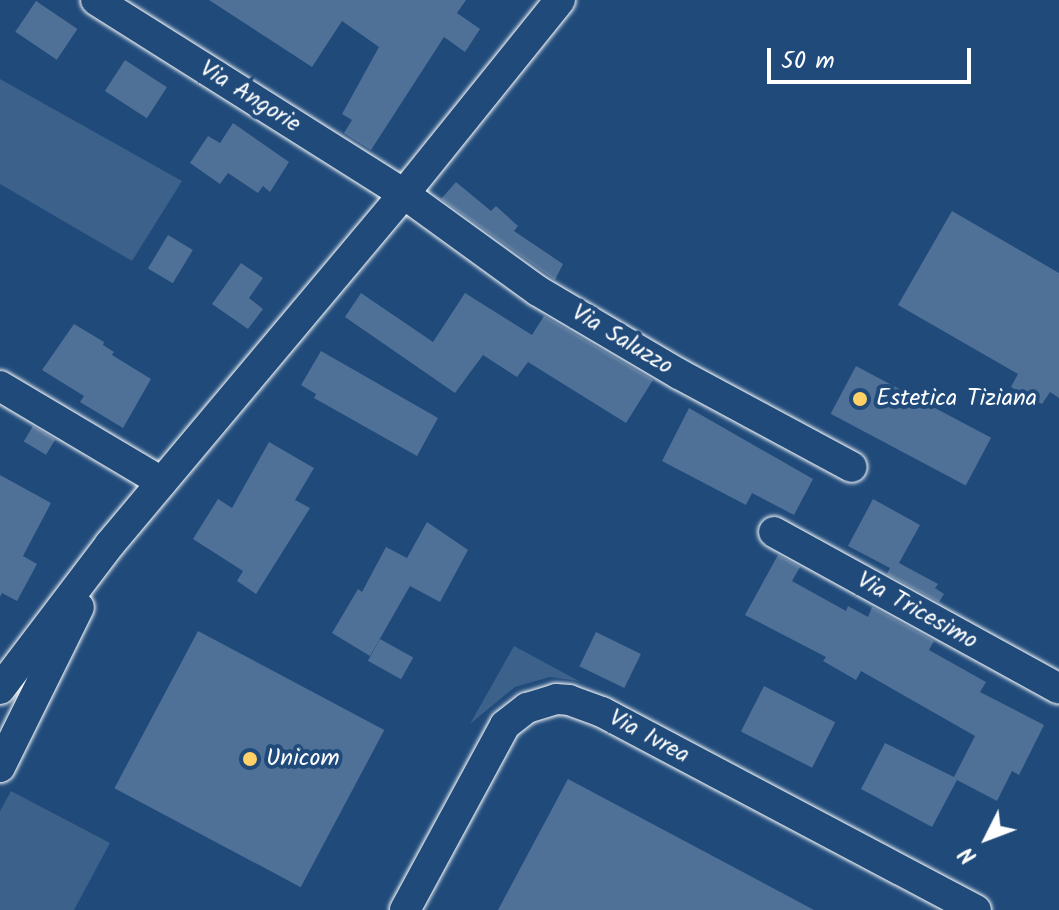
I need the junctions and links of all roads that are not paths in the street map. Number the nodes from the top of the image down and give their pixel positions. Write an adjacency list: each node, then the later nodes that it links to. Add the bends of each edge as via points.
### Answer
1 (96, 0): 3 (street, Via Angorie)
2 (545, 5): 3 (street)
3 (404, 194): 5 (street, Via Saluzzo, via 538,291); 6 (street)
4 (0, 386): 6 (street)
5 (852, 467)
6 (162, 482): 8 (street)
7 (774, 532): 10 (street, Via Tricesimo)
8 (110, 544): 9 (street); 11 (street)
9 (0, 689)
10 (1059, 689)
11 (3, 752)
12 (405, 910): 13 (street, Via Ivrea, via 505,725 527,708 556,699 602,712)
13 (976, 910)

